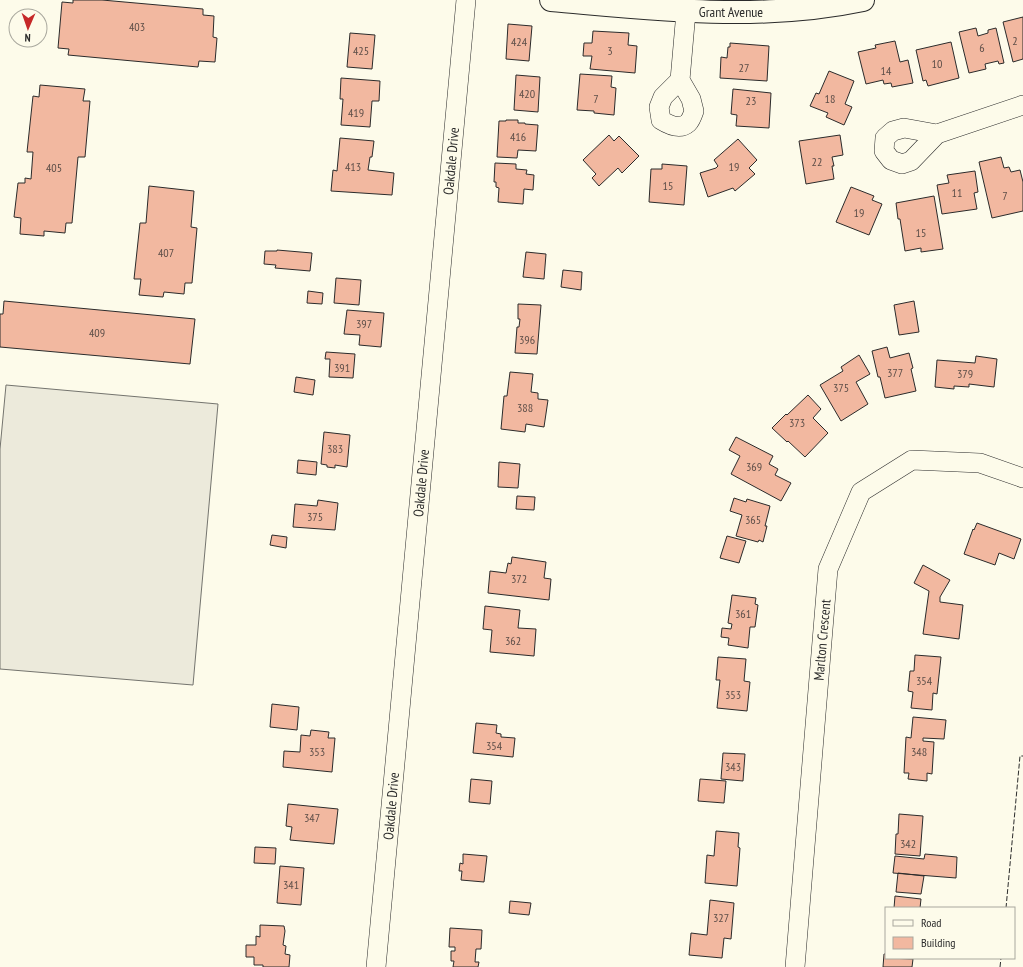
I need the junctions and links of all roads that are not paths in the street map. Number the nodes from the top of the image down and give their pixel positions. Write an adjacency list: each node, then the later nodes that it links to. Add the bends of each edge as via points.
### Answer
1 (466, 0): 9 (street, Oakdale Drive)
2 (551, 0): 4 (main road, Grant Avenue)
3 (863, 0): 4 (main road, Grant Avenue, via 782,12)
4 (686, 12): 5 (street)
5 (680, 80)
6 (1023, 106): 7 (street)
7 (937, 134)
8 (1023, 478): 10 (street, Marlton Crescent, via 980,463 912,460 861,492 828,569)
9 (376, 967)
10 (795, 967)

